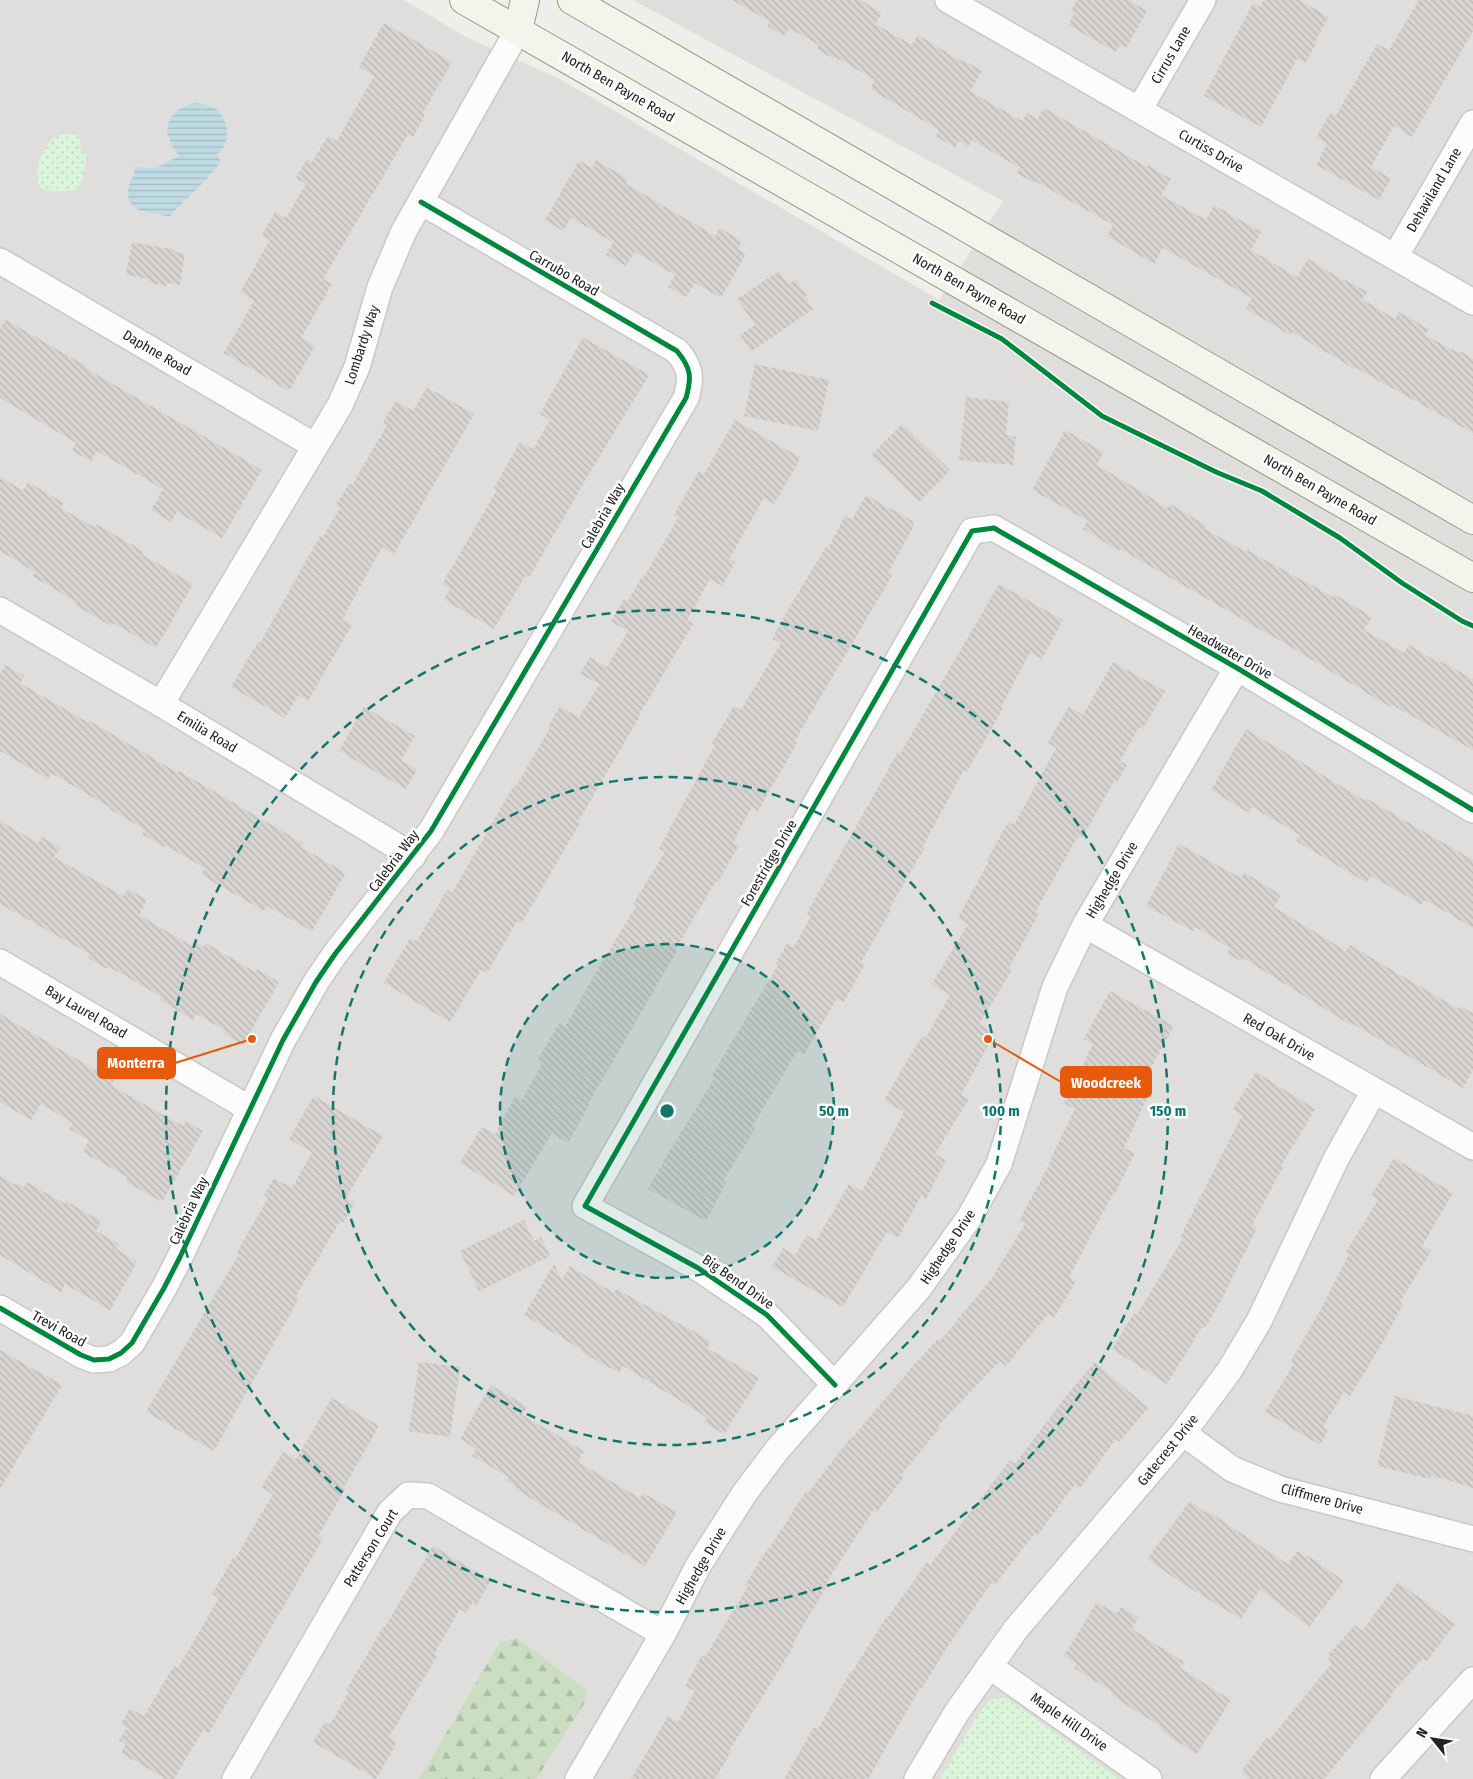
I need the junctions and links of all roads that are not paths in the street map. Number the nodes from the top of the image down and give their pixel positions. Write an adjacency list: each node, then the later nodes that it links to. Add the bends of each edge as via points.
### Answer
1 (464, 0): 6 (street, North Ben Payne Road)
2 (525, 0): 6 (street)
3 (572, 0): 15 (street)
4 (948, 0): 7 (street, Curtiss Drive)
5 (1202, 0): 7 (street, Cirrus Lane)
6 (518, 30): 9 (street, Lombardy Way); 17 (street, North Ben Payne Road)
7 (1139, 110): 10 (street, Curtiss Drive)
8 (1473, 123): 10 (street, Dehaviland Lane)
9 (421, 202): 13 (street, Carrubo Road, via 677,351); 14 (street, Lombardy Way, via 404,231 380,287 350,386)
10 (1395, 257): 12 (street, Curtiss Drive)
11 (0, 261): 14 (street, Daphne Road)
12 (1473, 302)
13 (689, 370): 22 (street, Calebria Way, via 686,398 450,800)
14 (315, 446): 20 (street, Lombardy Way)
15 (1473, 520)
16 (972, 531): 19 (street, Headwater Drive, via 994,528); 28 (street, Forestridge Drive)
17 (1473, 578)
18 (0, 610): 20 (street, Emilia Road)
19 (1237, 668): 21 (street, Headwater Drive); 23 (street, Highedge Drive)
20 (161, 704): 22 (street, Emilia Road)
21 (1473, 810)
22 (413, 856): 26 (street, Calebria Way, via 316,982 283,1040)
23 (1085, 925): 25 (street, Red Oak Drive); 31 (street, Highedge Drive, via 1055,987 999,1164 969,1218 919,1288)
24 (0, 962): 26 (street, Bay Laurel Road)
25 (1374, 1091): 27 (street, Red Oak Drive); 32 (street, Gatecrest Drive, via 1336,1159 1259,1321 1230,1371)
26 (250, 1109): 30 (street, Calebria Way, via 164,1288 132,1343)
27 (1473, 1147)
28 (585, 1206): 31 (street, Big Bend Drive, via 698,1268 767,1315)
29 (0, 1308): 30 (street, Trevi Road, via 81,1355 94,1360)
30 (109, 1359)
31 (835, 1385): 34 (street, Highedge Drive, via 744,1494 698,1566)
32 (1183, 1433): 33 (street, Cliffmere Drive, via 1232,1469 1280,1489); 35 (street, Gatecrest Drive, via 1016,1629)
33 (1473, 1539)
34 (663, 1634): 37 (street, Patterson Court, via 428,1496 408,1495 390,1512); 38 (street, Highedge Drive)
35 (989, 1666): 39 (street, Gatecrest Drive, via 956,1712); 40 (street, Maple Hill Drive)
36 (1473, 1680): 41 (street)
37 (235, 1779)
38 (578, 1779)
39 (917, 1779)
40 (1149, 1779)
41 (1383, 1779)

